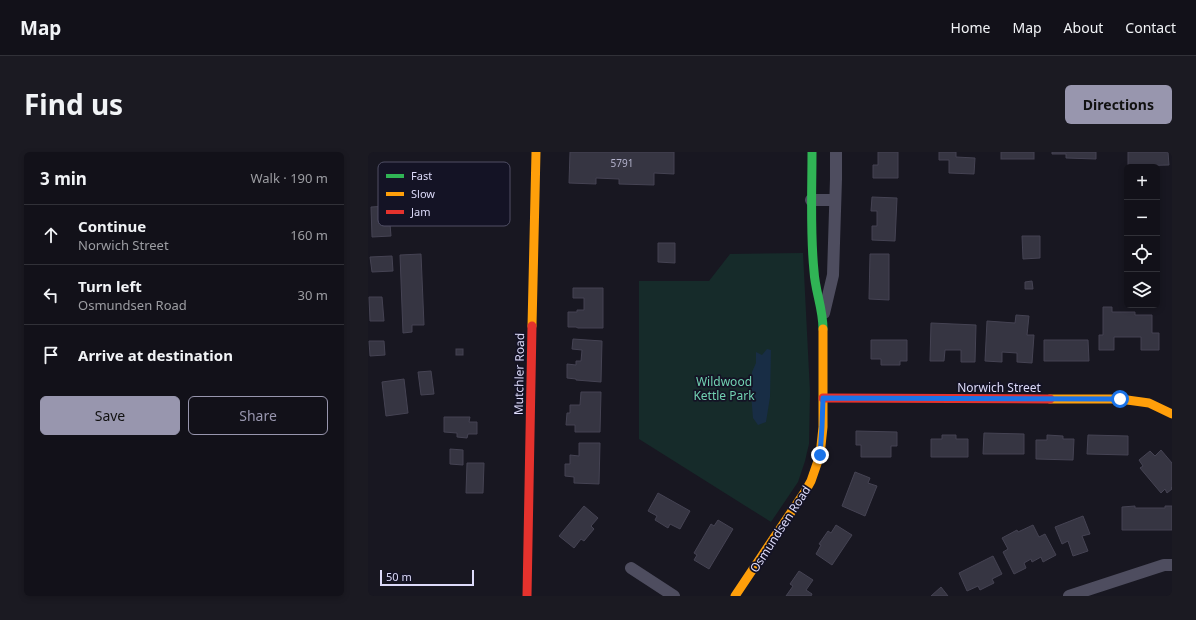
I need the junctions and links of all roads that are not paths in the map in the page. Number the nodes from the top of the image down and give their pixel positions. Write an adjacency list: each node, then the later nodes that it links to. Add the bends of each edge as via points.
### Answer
1 (536, 152): 11 (street, Mutchler Road)
2 (812, 152): 4 (street, Osmundsen Road)
3 (836, 152): 5 (street, Osmundsen Road)
4 (811, 200): 5 (street); 6 (street, Osmundsen Road, via 814,274)
5 (835, 200): 6 (street, Osmundsen Road, via 833,275)
6 (823, 316): 7 (street, Osmundsen Road)
7 (823, 398): 8 (street, Norwich Street, via 1120,399 1149,403); 13 (street, Osmundsen Road, via 820,455 811,481)
8 (1172, 414)
9 (1172, 565): 14 (street, via 1164,565)
10 (631, 568): 12 (street)
11 (527, 596)
12 (674, 596)
13 (735, 596)
14 (1069, 596)

